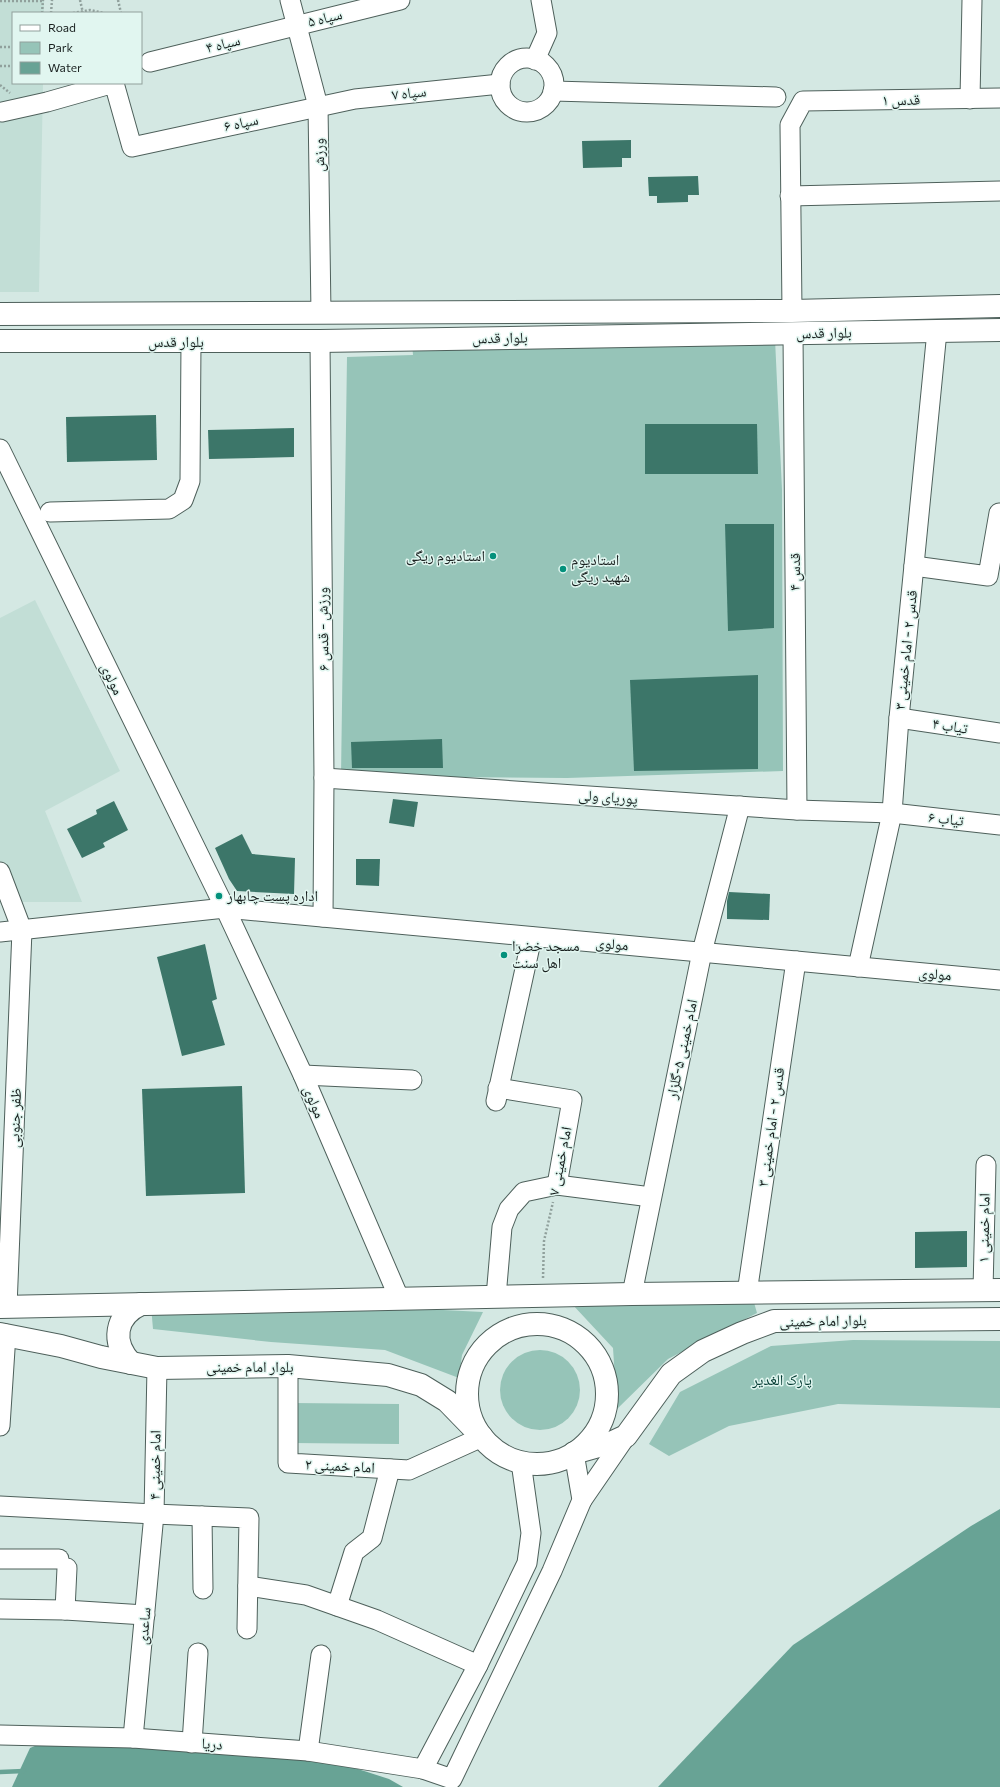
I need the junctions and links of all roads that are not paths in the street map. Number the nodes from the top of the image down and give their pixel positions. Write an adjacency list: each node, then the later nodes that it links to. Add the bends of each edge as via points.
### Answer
1 (290, 0): 5 (street, ورزش)
2 (400, 0): 5 (street, سپاه ۵)
3 (541, 0): 6 (street, via 547,33)
4 (972, 0): 14 (street)
5 (296, 25): 7 (street, سپاه ۴); 15 (street, ورزش)
6 (535, 60): 10 (street, via 519,60 512,63 506,69); 11 (street, via 541,62 550,72)
7 (150, 62)
8 (110, 84): 16 (street, سپاه ۶)
9 (114, 84): 15 (street, سپاه ۶, via 132,147)
10 (500, 84): 11 (street, via 504,99 515,109 523,112 538,109 550,99); 15 (street, سپاه ۷, via 355,99)
11 (553, 91): 12 (street)
12 (776, 97)
13 (1000, 98): 14 (street, قدس ۱)
14 (970, 99): 18 (street, قدس ۱, via 802,101 790,125)
15 (318, 106): 21 (street, ورزش)
16 (1, 113)
17 (1000, 191): 18 (street)
18 (790, 196): 20 (street)
19 (1000, 306): 20 (main road, بلوار قدس)
20 (792, 311): 21 (main road, بلوار قدس); 25 (main road)
21 (322, 313): 22 (main road, بلوار قدس); 27 (main road)
22 (0, 314)
23 (1000, 330): 24 (main road, بلوار قدس)
24 (938, 331): 25 (main road, بلوار قدس); 32 (street, قدس ۲ - امام خمینی ۳)
25 (793, 334): 27 (main road, بلوار قدس); 37 (street, قدس ۴)
26 (0, 341): 28 (main road, بلوار قدس)
27 (320, 341): 28 (main road, بلوار قدس); 35 (street, ورزش - قدس ۶)
28 (191, 342): 30 (street, via 190,481 183,500 169,508)
29 (0, 449): 41 (street, مولوی)
30 (50, 512)
31 (999, 513): 32 (street, via 988,576)
32 (914, 566): 33 (street, قدس ۲ - امام خمینی ۳)
33 (899, 718): 34 (street, تیاب ۴); 38 (street, قدس ۲ - امام خمینی ۳)
34 (1000, 733)
35 (324, 778): 36 (street, پوریای ولی); 42 (street, ورزش - قدس ۶)
36 (740, 806): 37 (street, پوریای ولی); 46 (street, امام خمینی ۵-گلزار)
37 (797, 810): 38 (street, پوریای ولی)
38 (892, 814): 39 (street, تیاب ۶); 48 (street, قدس ۲ - امام خمینی ۳)
39 (1000, 825)
40 (0, 872): 43 (street)
41 (225, 908): 42 (street, مولوی); 43 (street, مولوی); 50 (street, مولوی)
42 (323, 917): 45 (street, مولوی)
43 (22, 930): 44 (street, مولوی); 63 (street, ظفر جنوبی)
44 (0, 932)
45 (532, 937): 46 (street, مولوی); 53 (street, امام خمینی ۷, via 497,1094 572,1100)
46 (702, 952): 47 (street, مولوی); 54 (street, امام خمینی ۵-گلزار)
47 (796, 961): 48 (street, مولوی); 57 (street, قدس ۲ - امام خمینی ۳)
48 (858, 967): 49 (street, مولوی)
49 (1000, 980)
50 (302, 1075): 51 (street); 61 (street, مولوی)
51 (412, 1080)
52 (986, 1165): 55 (street, امام خمینی ۱)
53 (557, 1185): 54 (street); 60 (street, via 524,1192 509,1209 502,1228)
54 (651, 1197): 58 (street, امام خمینی ۵-گلزار)
55 (991, 1290): 56 (main road, بلوار امام خمینی)
56 (773, 1292): 57 (main road, بلوار امام خمینی); 65 (main road)
57 (747, 1293): 58 (main road, بلوار امام خمینی)
58 (632, 1294): 59 (main road, بلوار امام خمینی)
59 (542, 1296): 60 (main road, بلوار امام خمینی); 66 (main road)
60 (496, 1297): 61 (main road, بلوار امام خمینی); 66 (main road)
61 (399, 1298): 62 (main road, بلوار امام خمینی)
62 (141, 1304): 63 (main road, بلوار امام خمینی); 68 (main road, via 128,1312 118,1332 120,1349)
63 (4, 1307): 67 (main road)
64 (1000, 1319): 65 (main road, بلوار امام خمینی)
65 (774, 1321): 72 (main road, بلوار امام خمینی, via 703,1351 671,1374)
66 (530, 1324): 73 (main road, via 499,1335 476,1359 467,1390 468,1407 473,1423); 74 (main road, via 548,1325 570,1333 593,1352 602,1367 607,1402 602,1419 594,1434)
67 (3, 1334): 68 (main road, بلوار امام خمینی); 71 (street)
68 (131, 1363): 70 (main road, بلوار امام خمینی)
69 (288, 1366): 70 (main road, بلوار امام خمینی); 73 (main road, بلوار امام خمینی, via 388,1375 421,1385 448,1402); 76 (street, امام خمینی ۲, via 288,1463)
70 (157, 1368): 79 (street, امام خمینی ۴)
71 (0, 1426)
72 (626, 1436): 74 (main road); 77 (street)
73 (482, 1437): 75 (main road, via 493,1448); 76 (street, امام خمینی ۲, via 409,1470)
74 (574, 1453): 75 (main road, via 557,1460); 77 (street)
75 (521, 1462): 82 (street, via 530,1533)
76 (390, 1469): 86 (street, via 372,1538 354,1552)
77 (582, 1500): 83 (street)
78 (0, 1506): 79 (street)
79 (154, 1514): 80 (street, امام خمینی ۴); 89 (street, ساعدی)
80 (202, 1516): 84 (street, امام خمینی ۴, via 249,1518); 85 (street)
81 (0, 1559): 88 (street, via 63,1563)
82 (527, 1563): 83 (street, via 546,1558); 93 (street)
83 (552, 1571): 98 (street, دریا, via 452,1778)
84 (248, 1586): 86 (street, via 306,1595); 90 (street)
85 (202, 1589)
86 (337, 1606): 93 (street, via 377,1620)
87 (0, 1610): 88 (street)
88 (65, 1610): 89 (street)
89 (145, 1615): 95 (street, ساعدی)
90 (247, 1629)
91 (198, 1653): 96 (street)
92 (321, 1655): 97 (street)
93 (478, 1665): 98 (street)
94 (0, 1735): 95 (street, دریا)
95 (133, 1738): 96 (street, دریا)
96 (192, 1743): 97 (street, دریا)
97 (308, 1751): 98 (street, دریا)
98 (423, 1769)

